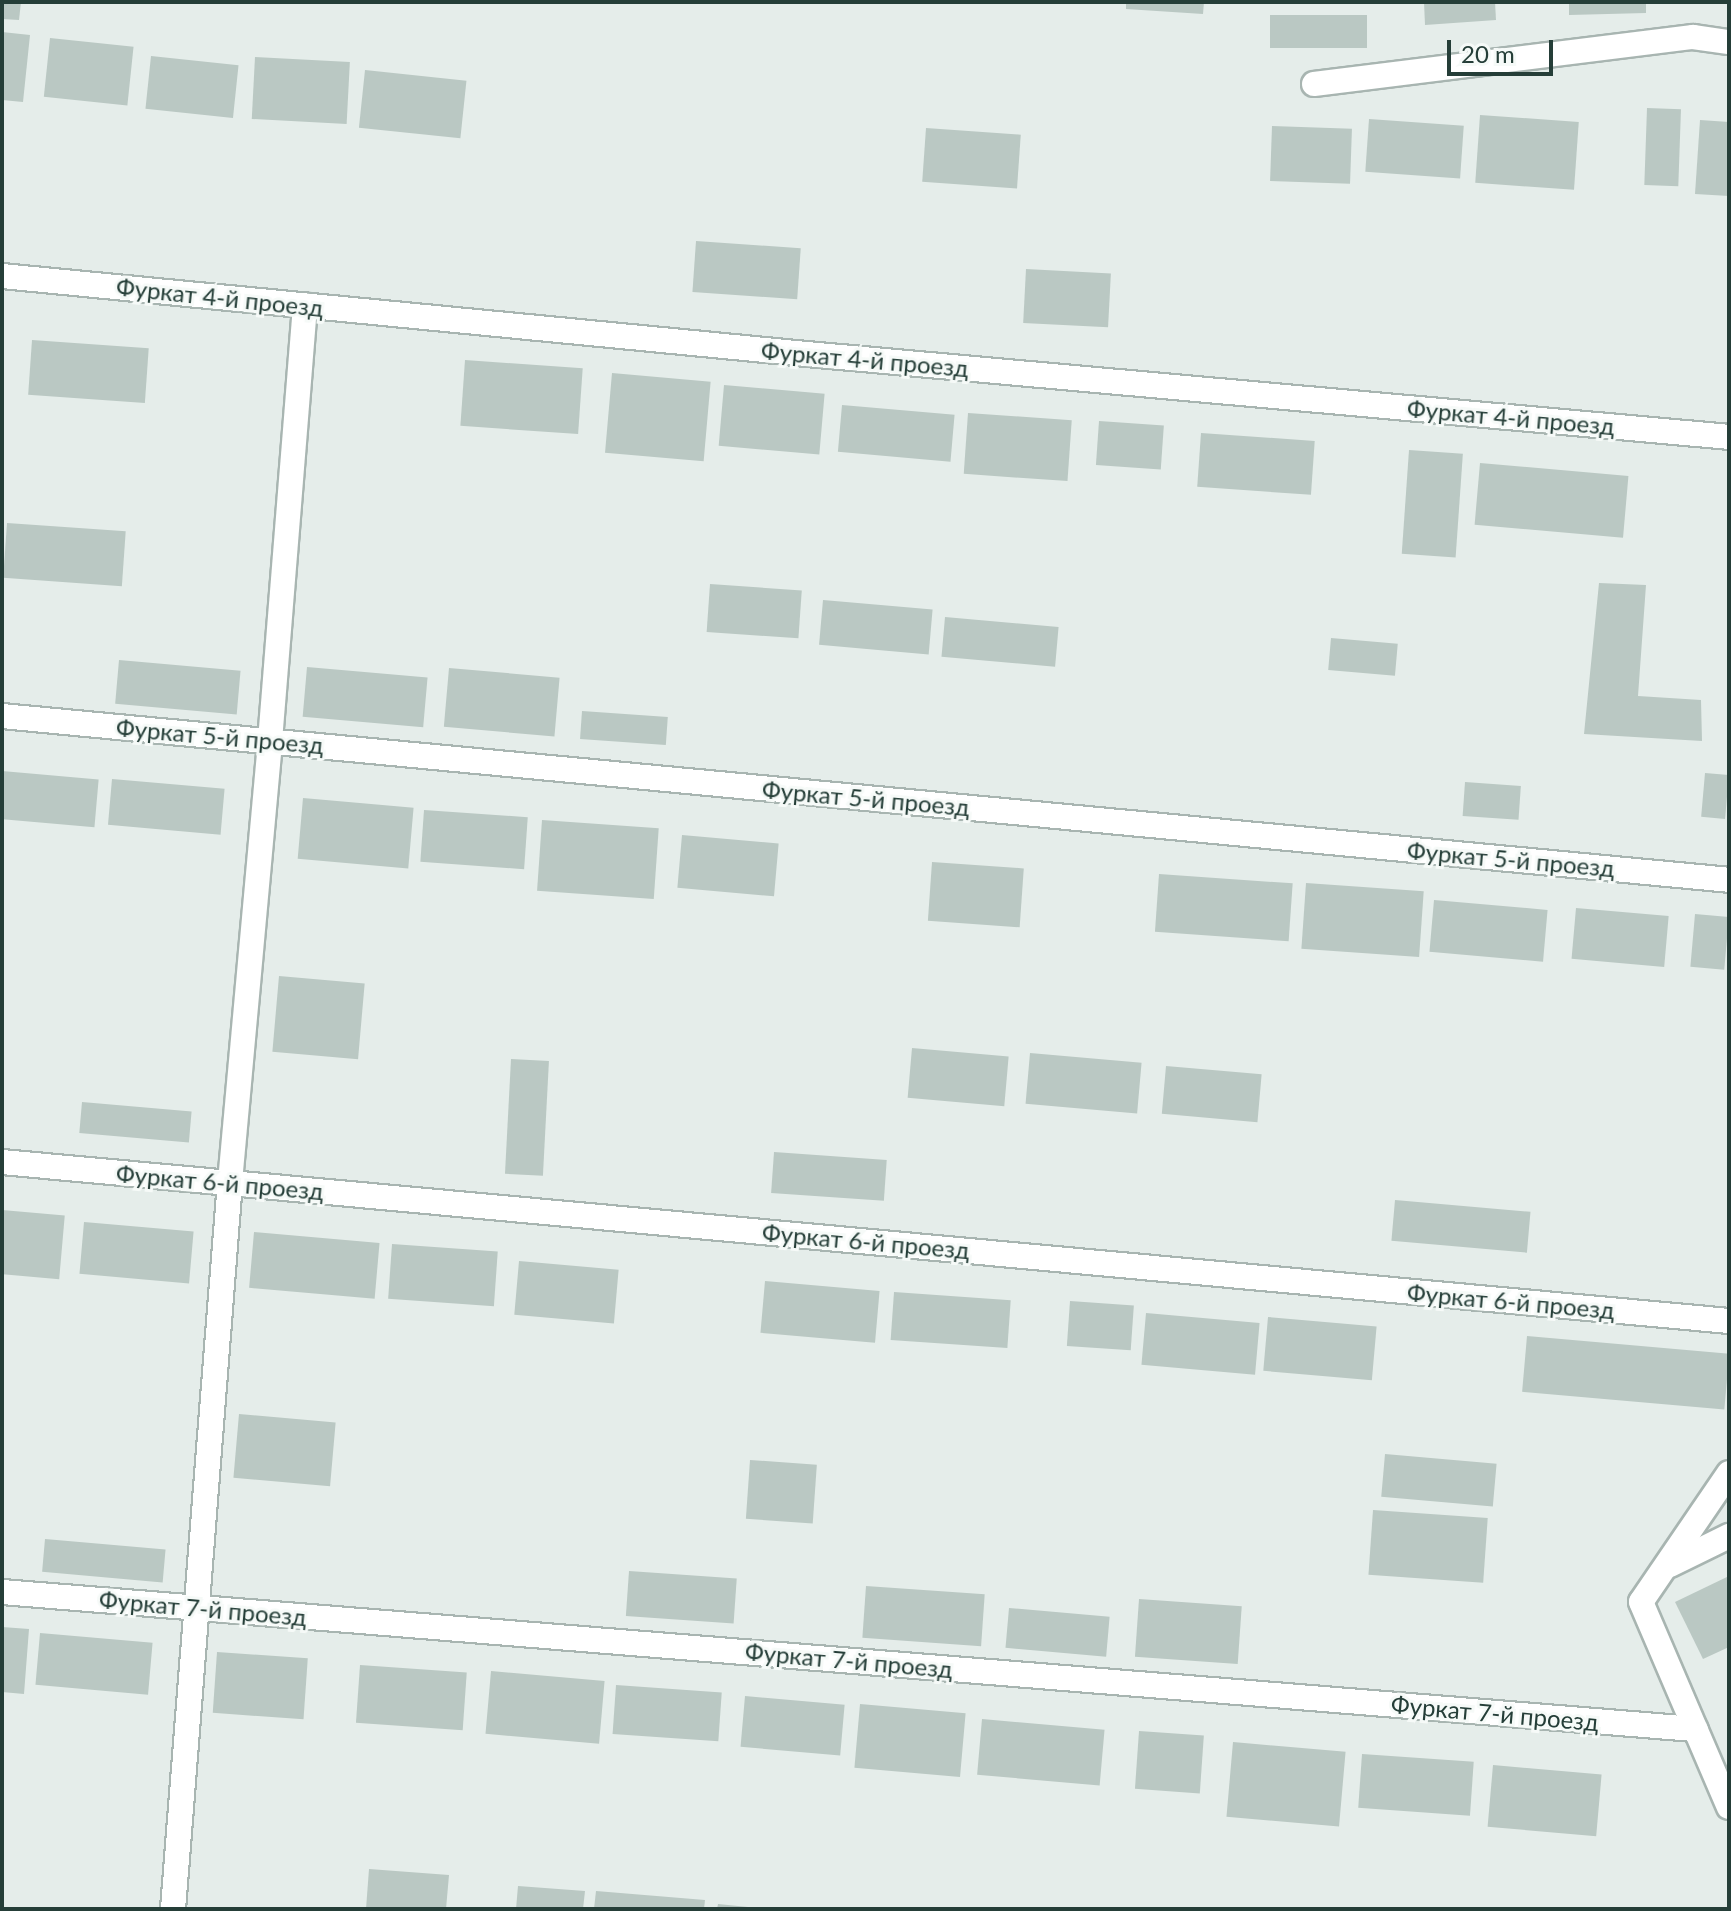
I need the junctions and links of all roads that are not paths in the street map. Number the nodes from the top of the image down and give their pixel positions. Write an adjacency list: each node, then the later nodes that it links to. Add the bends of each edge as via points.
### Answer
1 (1729, 42): 2 (street, via 1693,37)
2 (1314, 84)
3 (2, 276): 4 (street, Фуркат 4-й проезд)
4 (305, 305): 5 (street, Фуркат 4-й проезд); 7 (street)
5 (1729, 437)
6 (2, 716): 7 (street, Фуркат 5-й проезд)
7 (270, 741): 8 (street, Фуркат 5-й проезд); 10 (street)
8 (1729, 880)
9 (2, 1162): 10 (street, Фуркат 6-й проезд)
10 (230, 1182): 11 (street, Фуркат 6-й проезд); 16 (street)
11 (1729, 1321)
12 (1729, 1473): 14 (street)
13 (1729, 1536): 14 (street)
14 (1667, 1567): 17 (street, via 1641,1602)
15 (2, 1592): 16 (street, Фуркат 7-й проезд)
16 (199, 1607): 17 (street, Фуркат 7-й проезд); 19 (street)
17 (1695, 1729): 18 (street)
18 (1729, 1807)
19 (173, 1909)

